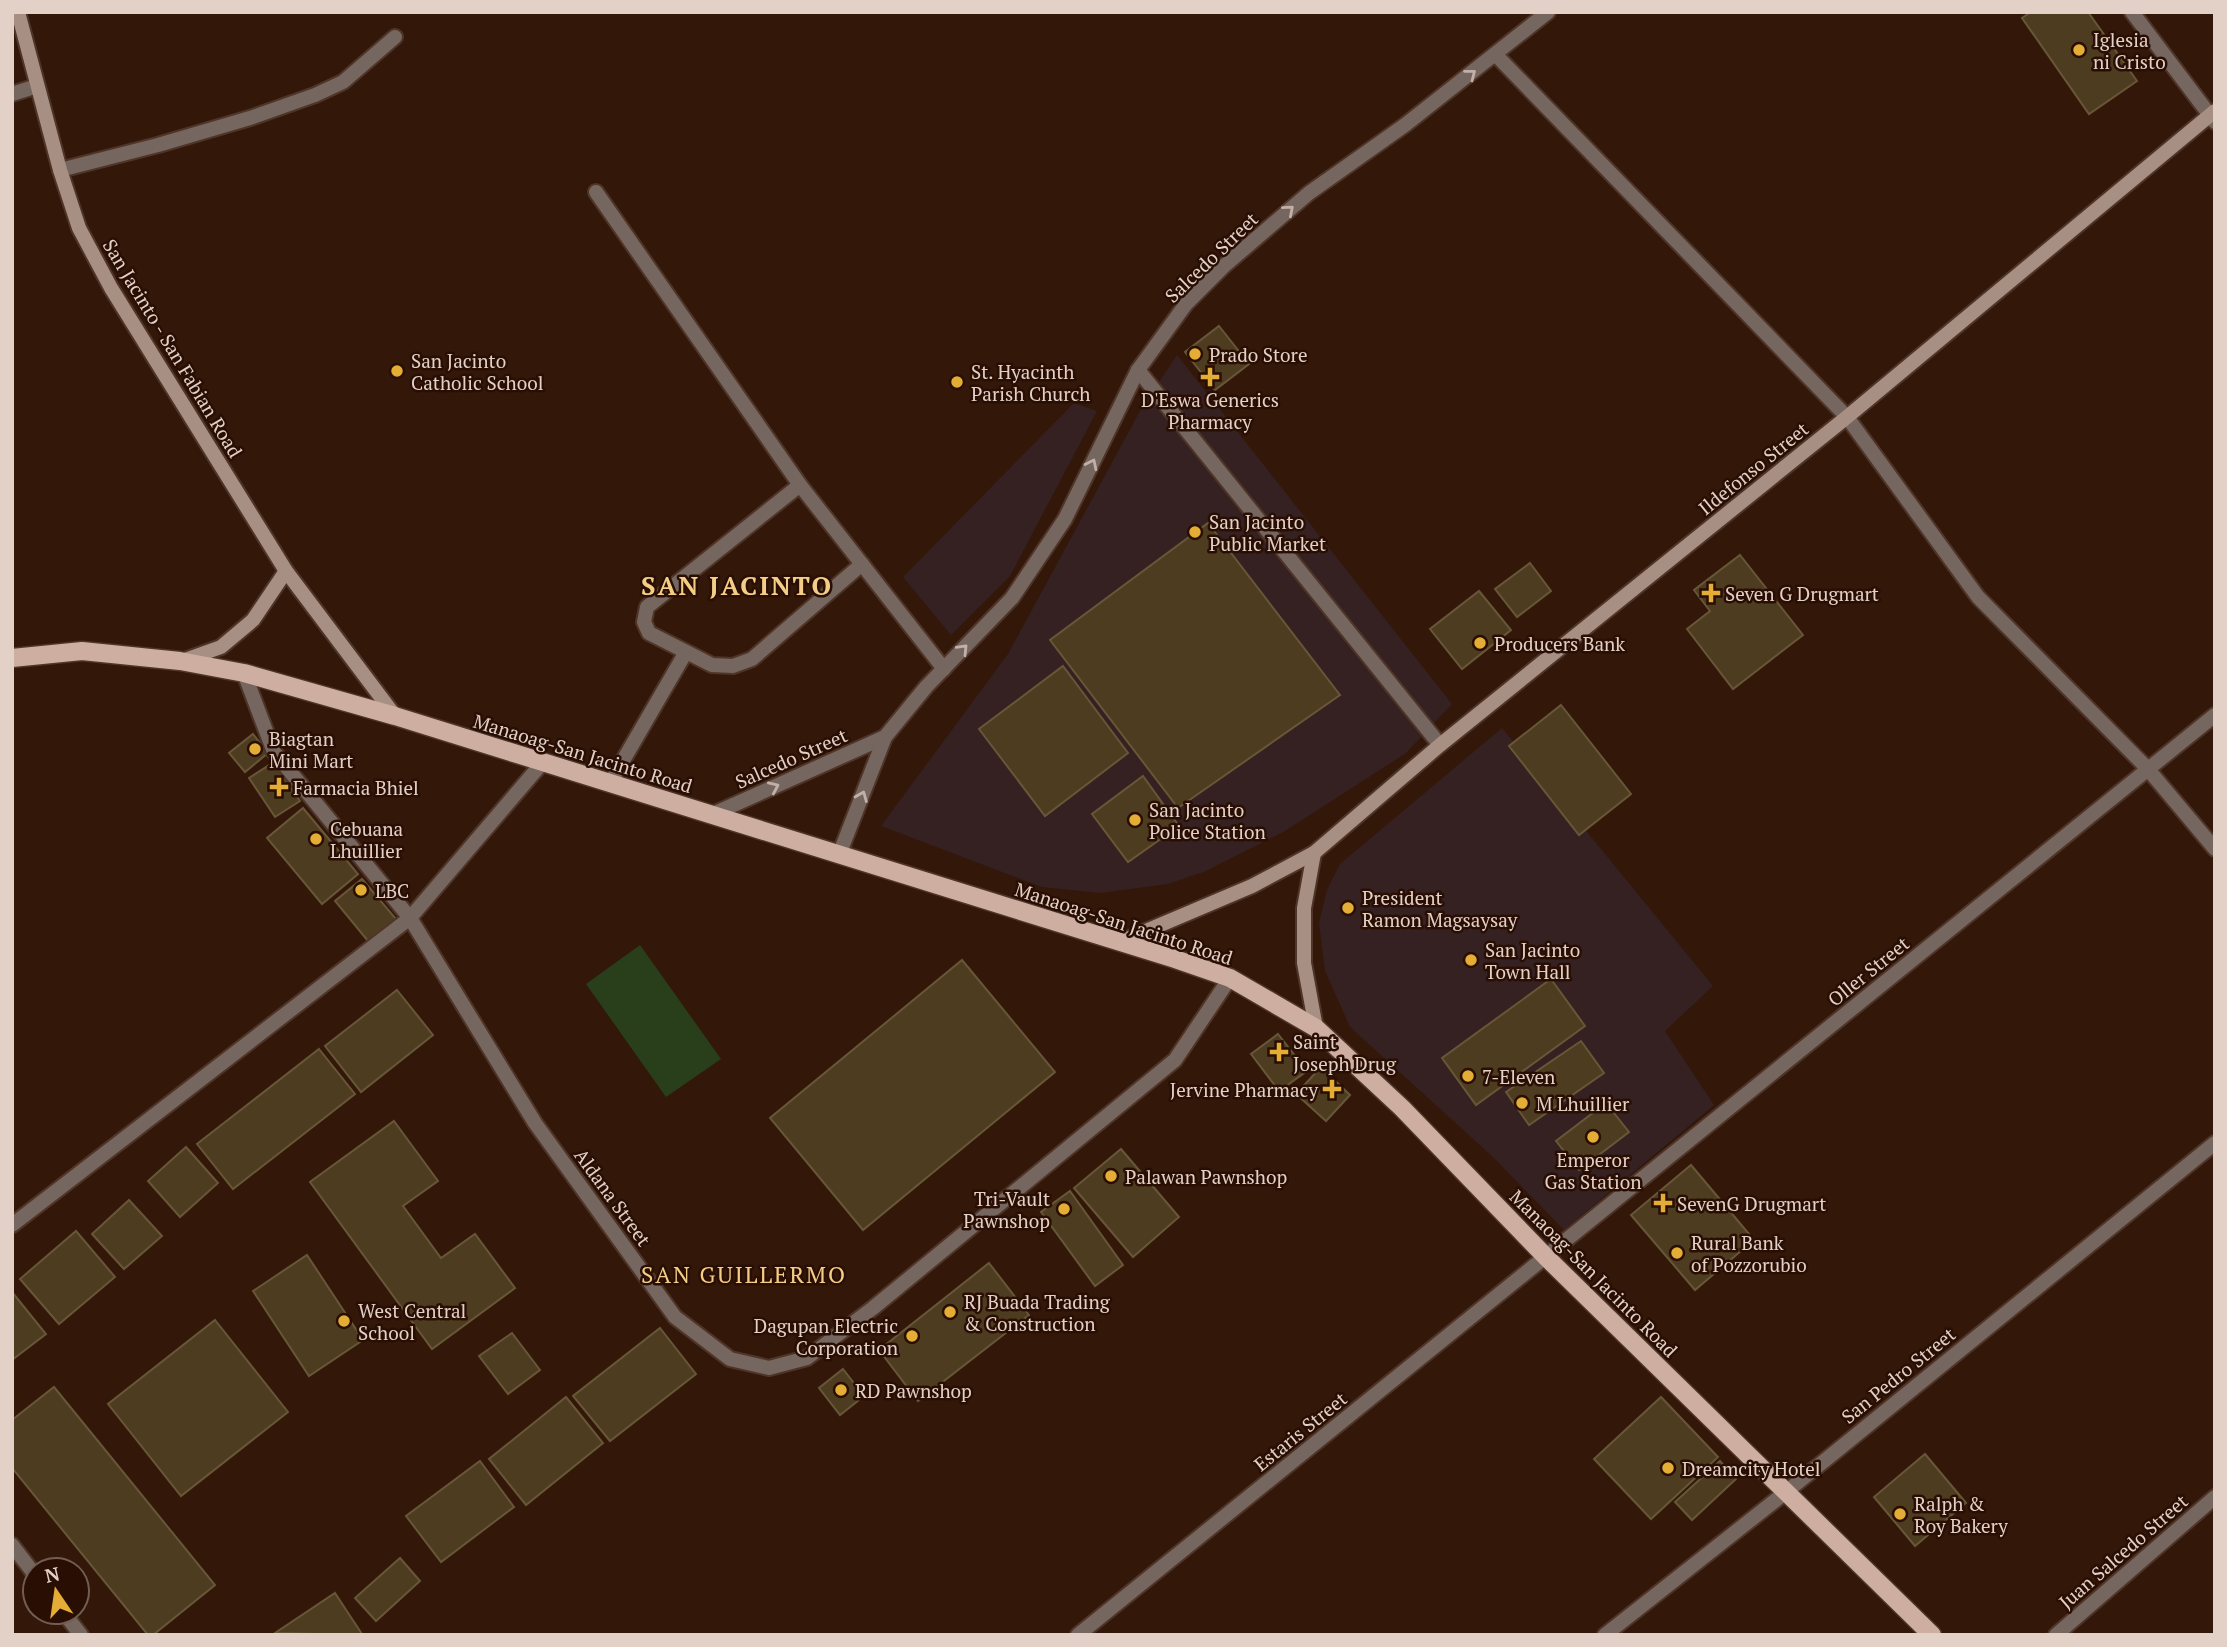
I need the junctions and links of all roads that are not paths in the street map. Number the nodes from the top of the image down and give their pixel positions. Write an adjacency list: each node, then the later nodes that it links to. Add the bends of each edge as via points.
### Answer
1 (18, 12): 6 (main road, San Jacinto - San Fabian Road)
2 (1548, 12): 5 (street, Salcedo Street)
3 (2132, 12): 8 (street)
4 (395, 37): 9 (street, via 343,82 315,95 250,118)
5 (1496, 55): 11 (street, Salcedo Street, one-way to 5, via 1186,304 1224,266 1309,193); 12 (street)
6 (37, 86): 7 (street); 9 (main road, San Jacinto - San Fabian Road)
7 (12, 94)
8 (2213, 116): 12 (main road, Ildefonso Street)
9 (60, 170): 15 (main road, San Jacinto - San Fabian Road, via 79,228 111,288)
10 (596, 192): 13 (street)
11 (1138, 370): 19 (street, Salcedo Street, one-way to 11, via 1012,598 1065,519); 24 (street)
12 (1847, 417): 24 (main road, Ildefonso Street); 26 (street, via 1978,597)
13 (800, 485): 14 (street); 16 (street, via 647,607 644,622 649,634)
14 (862, 564): 16 (street, via 752,659 733,666 712,665); 19 (street)
15 (286, 571): 18 (main road, via 253,620 221,647); 22 (main road, San Jacinto - San Fabian Road)
16 (686, 652): 27 (street)
17 (12, 658): 18 (main road, Manaoag-San Jacinto Road, via 82,651)
18 (180, 661): 20 (main road, Manaoag-San Jacinto Road)
19 (944, 669): 23 (street, Salcedo Street)
20 (244, 673): 22 (main road, Manaoag-San Jacinto Road); 32 (street, Aldana Street, via 274,752)
21 (2215, 715): 26 (street, Oller Street)
22 (395, 716): 25 (main road, Manaoag-San Jacinto Road)
23 (885, 737): 28 (street, Salcedo Street, one-way to 23); 31 (street, Salcedo Street, one-way to 23)
24 (1440, 745): 30 (main road, Ildefonso Street)
25 (543, 762): 27 (main road, Manaoag-San Jacinto Road); 32 (street)
26 (2147, 768): 29 (street); 38 (street, Oller Street)
27 (610, 783): 28 (main road, Manaoag-San Jacinto Road)
28 (712, 815): 31 (main road, Manaoag-San Jacinto Road)
29 (2215, 849)
30 (1314, 853): 33 (main road, Ildefonso Street, via 1252,886); 35 (main road, via 1304,908 1304,963)
31 (839, 855): 33 (main road, Manaoag-San Jacinto Road)
32 (410, 918): 34 (street, Aldana Street, via 535,1122 676,1317 730,1359 769,1368 807,1358 1175,1060); 37 (street)
33 (1120, 942): 34 (main road, Manaoag-San Jacinto Road)
34 (1230, 978): 35 (main road, Manaoag-San Jacinto Road)
35 (1316, 1028): 38 (main road, Manaoag-San Jacinto Road, via 1402,1108)
36 (2215, 1143): 39 (street, San Pedro Street)
37 (12, 1225)
38 (1546, 1257): 39 (main road, Manaoag-San Jacinto Road); 41 (street, Estaris Street)
39 (1786, 1492): 42 (street, San Pedro Street); 43 (main road, Manaoag-San Jacinto Road)
40 (2215, 1497): 44 (street, Juan Salcedo Street)
41 (1078, 1635)
42 (1605, 1635)
43 (1932, 1635)
44 (2056, 1635)

